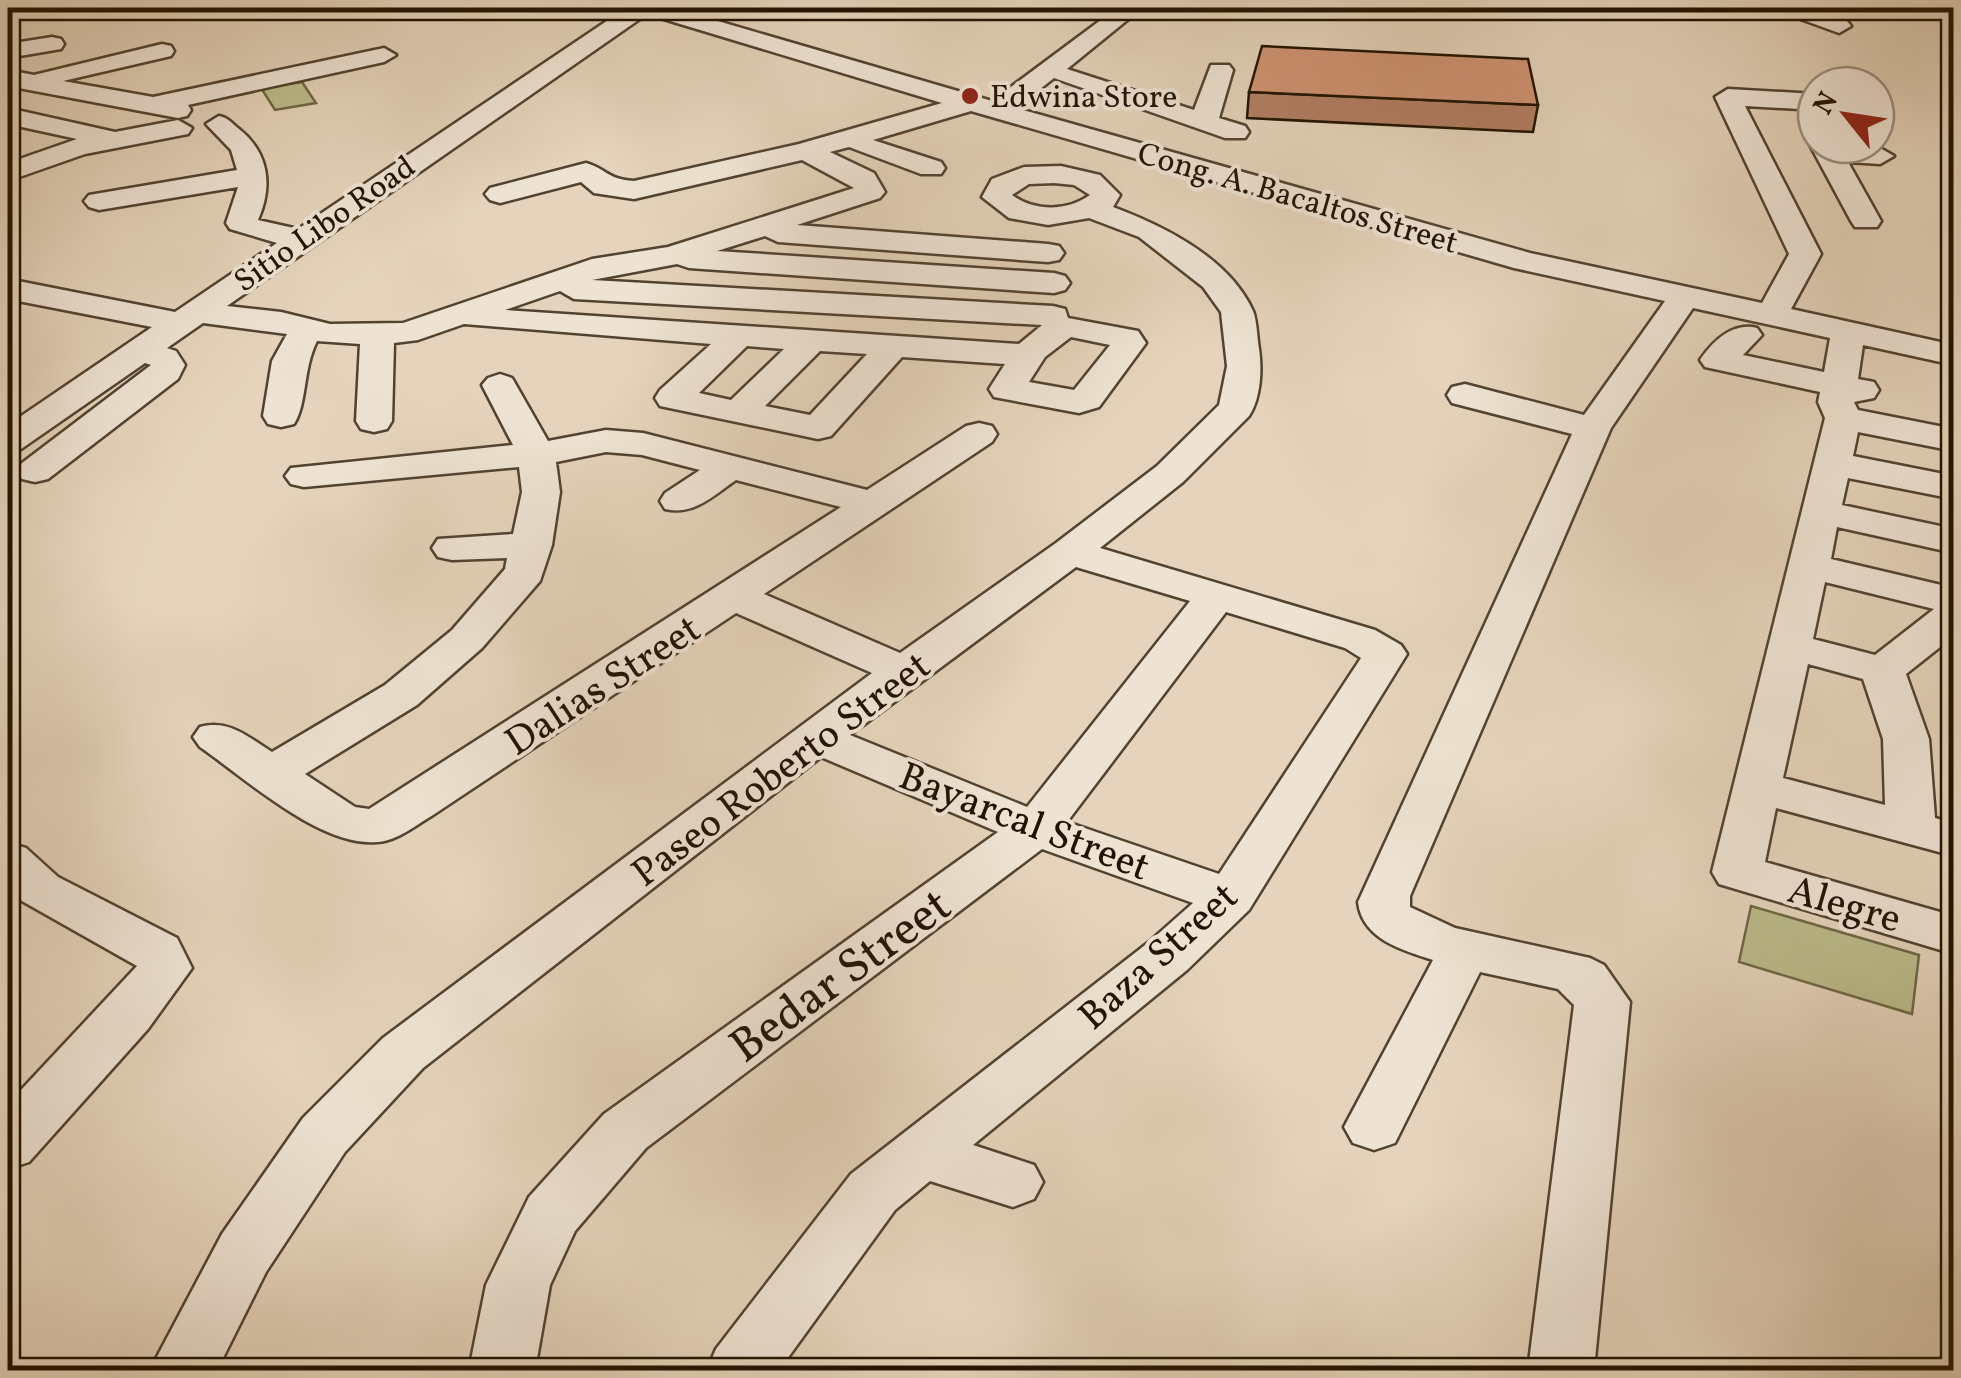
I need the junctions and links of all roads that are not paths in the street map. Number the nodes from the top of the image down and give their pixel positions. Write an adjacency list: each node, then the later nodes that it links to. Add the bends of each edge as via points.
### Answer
1 (641, 8): 40 (street, Sitio Libo Road)
2 (650, 8): 21 (street, Cong. A. Bacaltos Street)
3 (1132, 8): 21 (street)
4 (1792, 8): 7 (street)
5 (1936, 8): 6 (street)
6 (1954, 13)
7 (1838, 26)
8 (52, 44): 9 (street)
9 (8, 52)
10 (384, 55): 11 (street)
11 (334, 65): 18 (street); 20 (street)
12 (1147, 67): 19 (street)
13 (1220, 70): 25 (street)
14 (1065, 76): 16 (street)
15 (15, 80): 17 (street); 17 (street, via 166,63)
16 (1104, 89): 19 (street); 21 (street)
17 (86, 94): 20 (street)
18 (358, 96)
19 (1135, 99): 25 (street)
20 (149, 106): 24 (street)
21 (1001, 112): 28 (street, via 939,149 898,157); 29 (street); 30 (street, Cong. A. Bacaltos Street)
22 (8, 116): 27 (street)
23 (1796, 120): 38 (street, via 1728,98)
24 (199, 122): 27 (street); 31 (street)
25 (1204, 122): 26 (street)
26 (1236, 132)
27 (122, 140): 32 (street)
28 (862, 145)
29 (805, 151): 37 (street, via 634,190 604,187 586,172); 39 (street, via 856,174 870,192)
30 (1135, 151): 44 (street, Cong. A. Bacaltos Street, via 1526,261); 80 (street, Paseo Roberto Street, via 1088,190 1214,280 1237,312 1244,366 1236,408 1170,474)
31 (249, 162): 36 (street); 40 (street, via 250,212 242,223)
32 (16, 164)
33 (1836, 165): 34 (street)
34 (1844, 182): 35 (street); 38 (street, via 1866,221)
35 (1891, 184)
36 (101, 187)
37 (500, 194)
38 (1786, 215): 48 (street, via 1806,254)
39 (753, 231): 41 (street); 45 (street, via 1054,253)
40 (304, 236): 47 (street, Sitio Libo Road)
41 (672, 256): 45 (street); 46 (street, via 603,266)
42 (8, 289): 47 (street)
43 (574, 289): 45 (street)
44 (1685, 296): 48 (street, Cong. A. Bacaltos Street); 64 (street)
45 (1054, 310): 56 (street); 56 (street, via 1072,327 1129,343 1079,402 1007,389)
46 (454, 317): 50 (street); 51 (street)
47 (190, 318): 49 (street); 55 (street, Sitio Libo Road)
48 (1758, 325): 52 (street, Cong. A. Bacaltos Street); 60 (street, via 1717,360)
49 (306, 328): 51 (street); 62 (street, via 289,361)
50 (741, 334): 53 (street); 61 (street, via 673,398)
51 (377, 335): 63 (street)
52 (1861, 335): 57 (street, Cong. A. Bacaltos Street); 60 (street)
53 (814, 338): 54 (street); 61 (street)
54 (895, 344): 56 (street); 61 (street, via 818,428)
55 (141, 351): 66 (street, Sitio Libo Road); 71 (street, via 164,358 166,372)
56 (1027, 355)
57 (1954, 355)
58 (500, 385): 68 (street)
59 (1465, 396): 64 (street)
60 (1848, 398): 67 (street); 69 (street)
61 (740, 412)
62 (281, 416)
63 (374, 421)
64 (1594, 428): 98 (street, via 1384,896 1390,920)
65 (979, 434): 75 (street, Dalias Street)
66 (8, 440)
67 (1954, 440)
68 (536, 454): 70 (street, via 606,441); 72 (street); 78 (street, via 542,492)
69 (1833, 462): 73 (street); 76 (street)
70 (732, 466): 74 (street); 75 (street)
71 (35, 471)
72 (304, 476)
73 (1954, 488)
74 (679, 501)
75 (876, 504): 83 (street, Dalias Street)
76 (1821, 512): 77 (street); 81 (street)
77 (1954, 541)
78 (532, 545): 79 (street); 91 (street, via 525,572 468,640 401,694)
79 (452, 548)
80 (1070, 552): 82 (street, Baza Street); 88 (street, Paseo Roberto Street)
81 (1809, 566): 84 (street); 86 (street)
82 (1218, 594): 93 (street, Bedar Street); 96 (street, Baza Street, via 1360,638 1385,654)
83 (735, 597): 88 (street); 91 (street, Dalias Street, via 376,826 342,821)
84 (1954, 601)
85 (1954, 614): 87 (street)
86 (1790, 646): 87 (street); 92 (street)
87 (1882, 670): 94 (street)
88 (904, 671): 90 (street, Paseo Roberto Street)
89 (216, 737): 91 (street, Dalias Street)
90 (820, 740): 93 (street, Bayarcal Street); 103 (street, Paseo Roberto Street, via 403,1053 324,1135 244,1254)
91 (272, 773)
92 (1757, 787): 94 (street); 97 (street, Alegre, via 1737,872)
93 (1036, 829): 96 (street, Bayarcal Street); 104 (street, Bedar Street, via 626,1131 551,1215 518,1285)
94 (1932, 834)
95 (18, 887): 100 (street, via 158,950 165,968)
96 (1231, 896): 101 (street, Baza Street, via 1168,956)
97 (1954, 935)
98 (1465, 949): 99 (street); 106 (street, via 1571,972 1602,1002)
99 (1374, 1127)
100 (8, 1144)
101 (921, 1154): 102 (street); 105 (street, Baza Street, via 873,1192)
102 (1013, 1182)
103 (183, 1370)
104 (502, 1370)
105 (740, 1370)
106 (1561, 1370)

